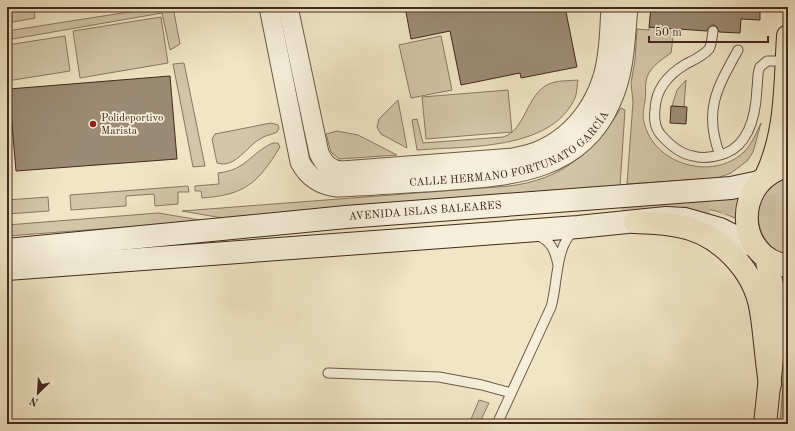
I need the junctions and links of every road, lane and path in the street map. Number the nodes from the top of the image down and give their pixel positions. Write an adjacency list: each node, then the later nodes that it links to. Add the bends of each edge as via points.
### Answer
1 (269, 7): 10 (street)
2 (288, 7): 9 (street)
3 (611, 7): 9 (street, CALLE HERMANO FORTUNATO GARCÍA, via 605,70 595,99 566,135 535,153 495,160 342,171 322,161)
4 (628, 7): 10 (street, CALLE HERMANO FORTUNATO GARCÍA, via 622,70 612,102 601,121 587,137 560,159 534,169 512,175 330,186 314,179 305,171 298,156)
5 (713, 31): 11 (lane, via 712,43 707,51 672,74 662,84 655,102 654,117 658,131 667,142 680,151 709,158)
6 (788, 36): 8 (main road)
7 (738, 50): 11 (lane, via 717,91 711,114 715,142)
8 (786, 61): 11 (lane, via 767,61 760,67 756,104 748,132 737,146); 13 (main road, via 782,130 774,159)
9 (308, 106): 10 (street)
10 (289, 110)
11 (720, 155)
12 (788, 166): 13 (main road, via 779,168)
13 (763, 179): 18 (main road, AVENIDA ISLAS BALEARES, via 731,188 346,217); 19 (main road, via 751,194 746,221 750,235)
14 (629, 216): 15 (main road, AVENIDA ISLAS BALEARES); 18 (main road, AVENIDA ISLAS BALEARES, via 324,232); 19 (main road, AVENIDA ISLAS BALEARES, via 685,219 720,229); 24 (main road, via 680,226 702,234 734,257 750,278 761,310)
15 (578, 227): 16 (main road, AVENIDA ISLAS BALEARES); 21 (lane, via 563,244)
16 (527, 230): 18 (main road, AVENIDA ISLAS BALEARES); 21 (lane, via 551,244)
17 (7, 250): 18 (main road, AVENIDA ISLAS BALEARES)
18 (94, 252): 22 (main road, AVENIDA ISLAS BALEARES)
19 (761, 252): 20 (main road, via 781,265); 24 (main road, via 774,294 776,321)
20 (788, 266)
21 (558, 268): 25 (lane, via 551,307)
22 (7, 269)
23 (328, 373): 25 (lane, via 439,377 482,384)
24 (770, 384): 27 (main road)
25 (511, 393): 26 (lane)
26 (497, 424)
27 (765, 424)

